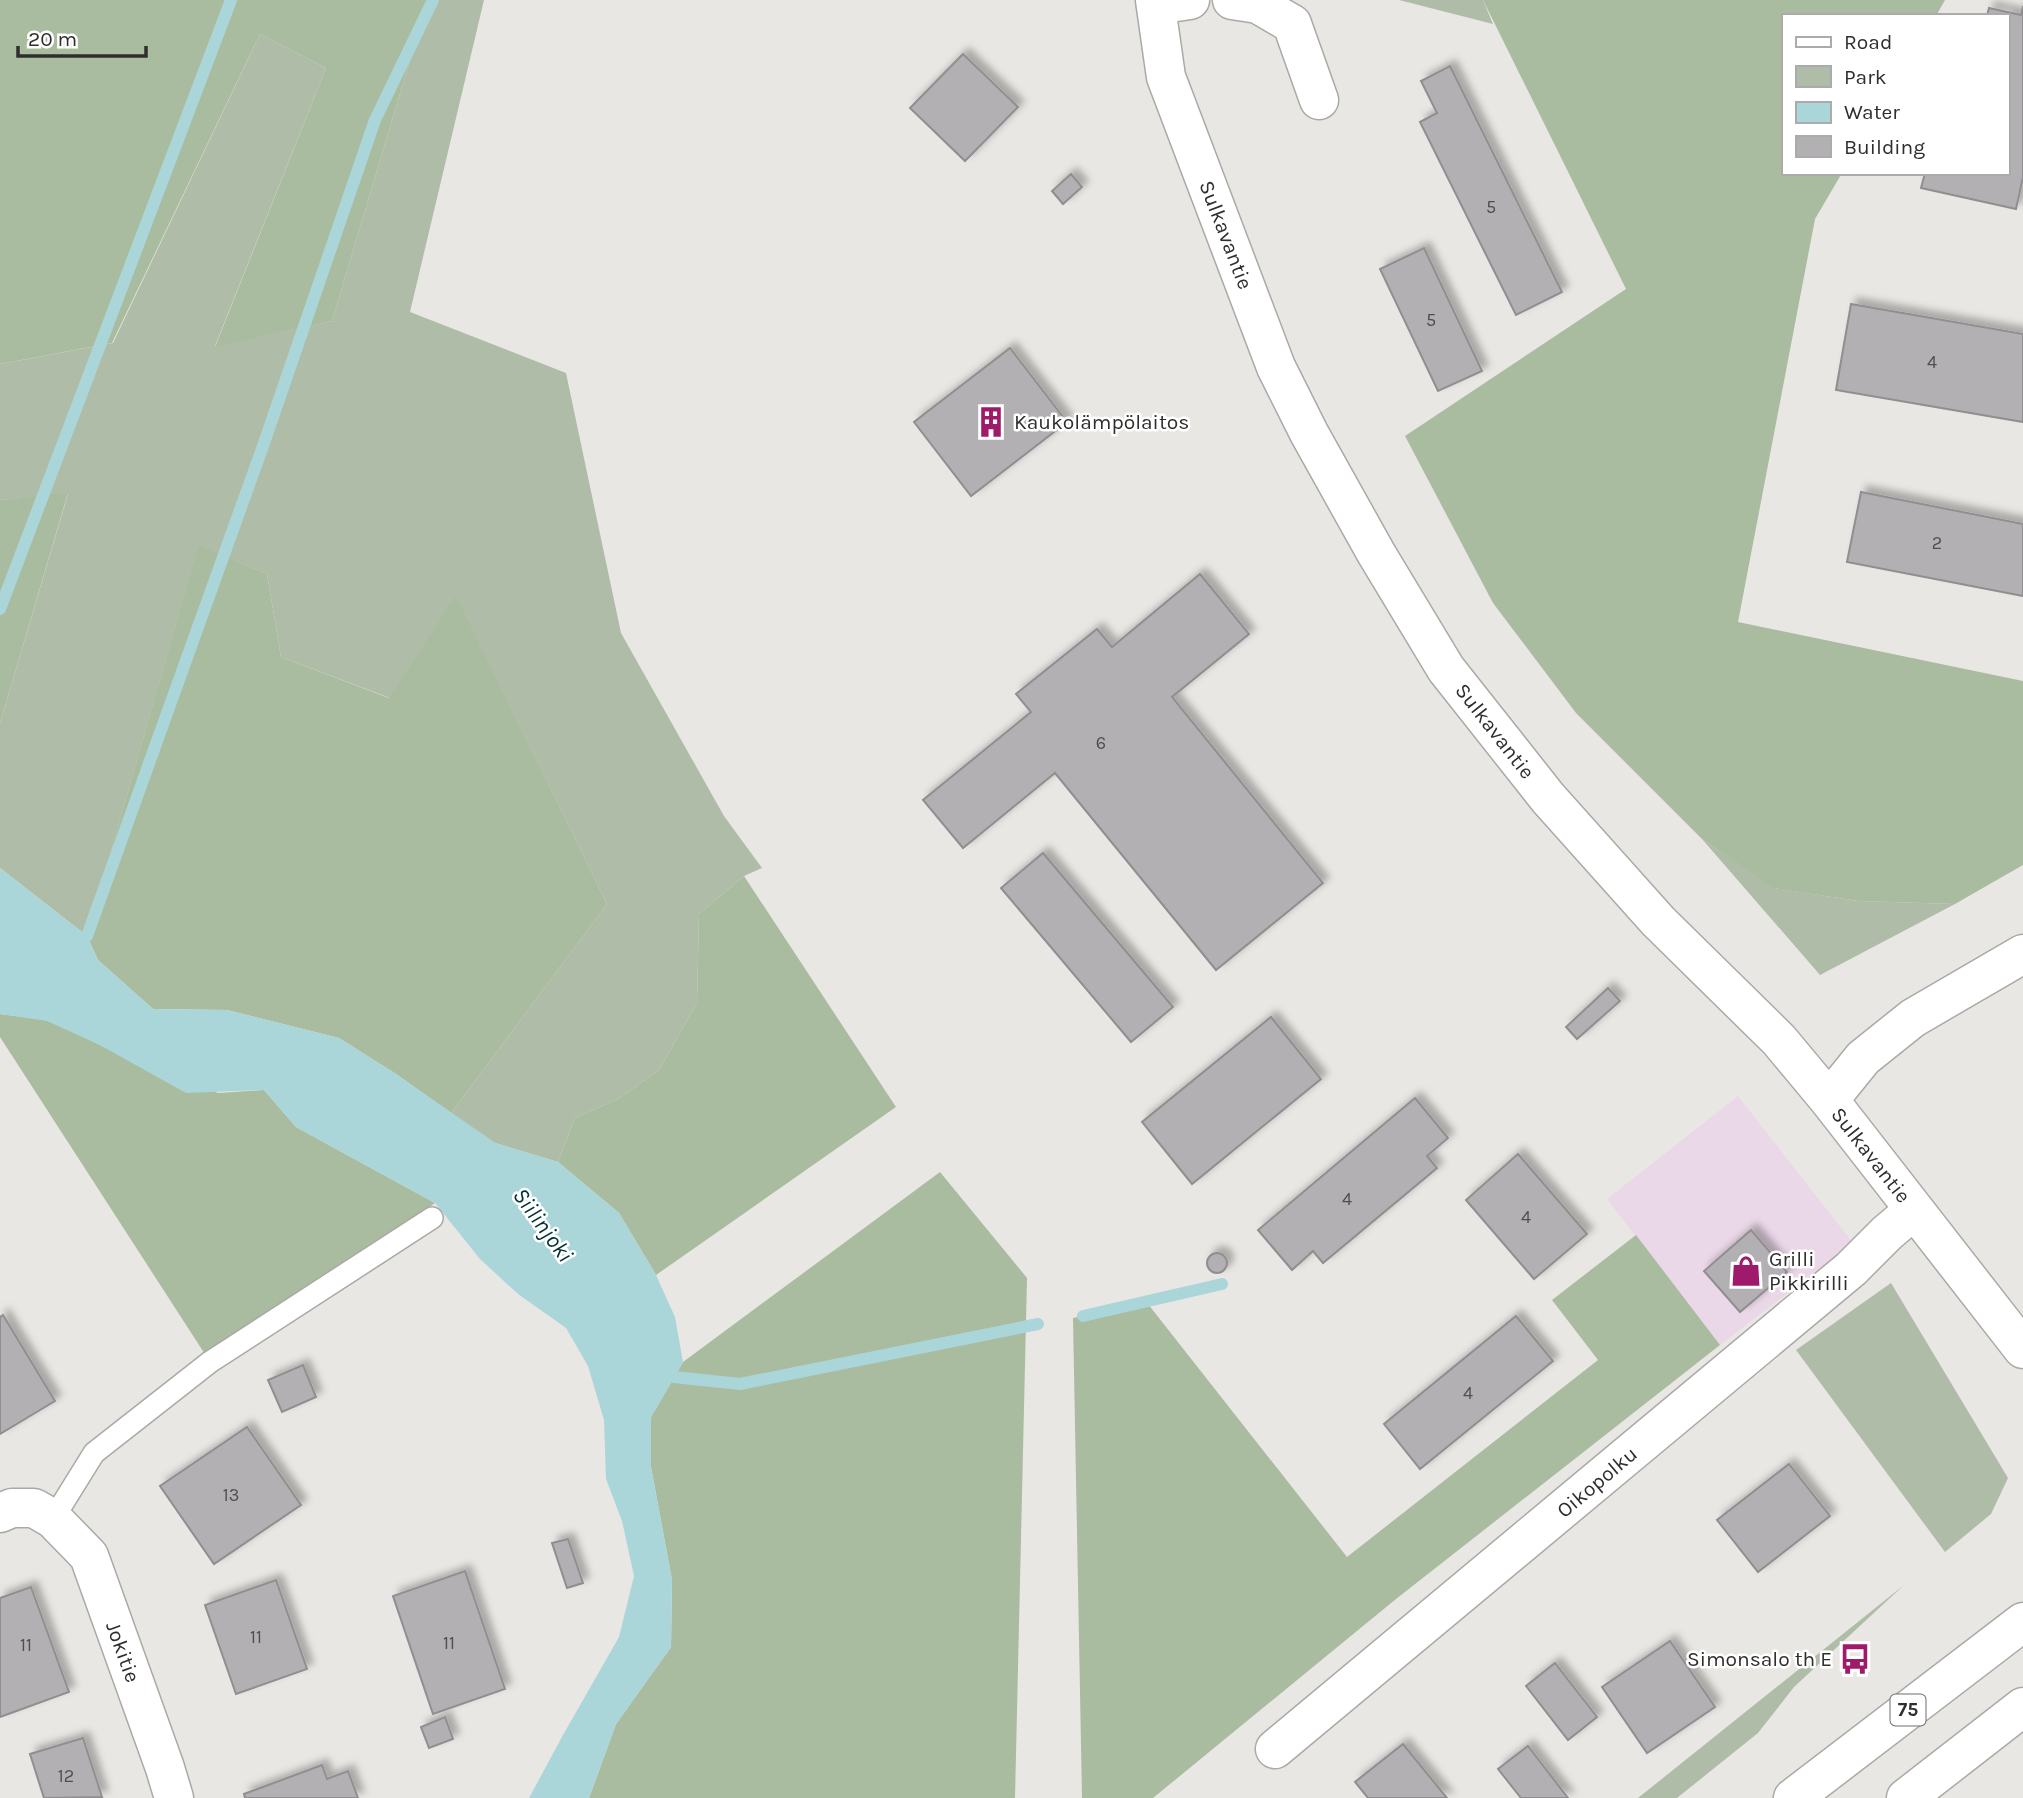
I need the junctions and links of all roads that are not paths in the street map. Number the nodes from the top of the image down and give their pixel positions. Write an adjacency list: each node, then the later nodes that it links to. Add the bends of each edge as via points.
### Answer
1 (1232, 0): 3 (street, via 1258,4 1292,24)
2 (1167, 2): 5 (street, Sulkavantie, via 1166,77 1276,367 1376,553 1446,669 1557,808 1658,921 1779,1040)
3 (1320, 100)
4 (2023, 954): 5 (street, via 1913,1018 1863,1058)
5 (1829, 1100): 6 (street, Sulkavantie)
6 (1914, 1210): 8 (street, Sulkavantie); 13 (street, Oikopolku, via 1851,1269)
7 (432, 1218): 10 (lane, via 210,1362 94,1453)
8 (2023, 1349)
9 (0, 1513): 10 (street, via 34,1508)
10 (52, 1518): 14 (street, Jokitie, via 89,1556)
11 (2023, 1622): 15 (street, 75)
12 (2023, 1707): 16 (street)
13 (1275, 1749)
14 (174, 1798)
15 (1793, 1798)
16 (1906, 1798)

